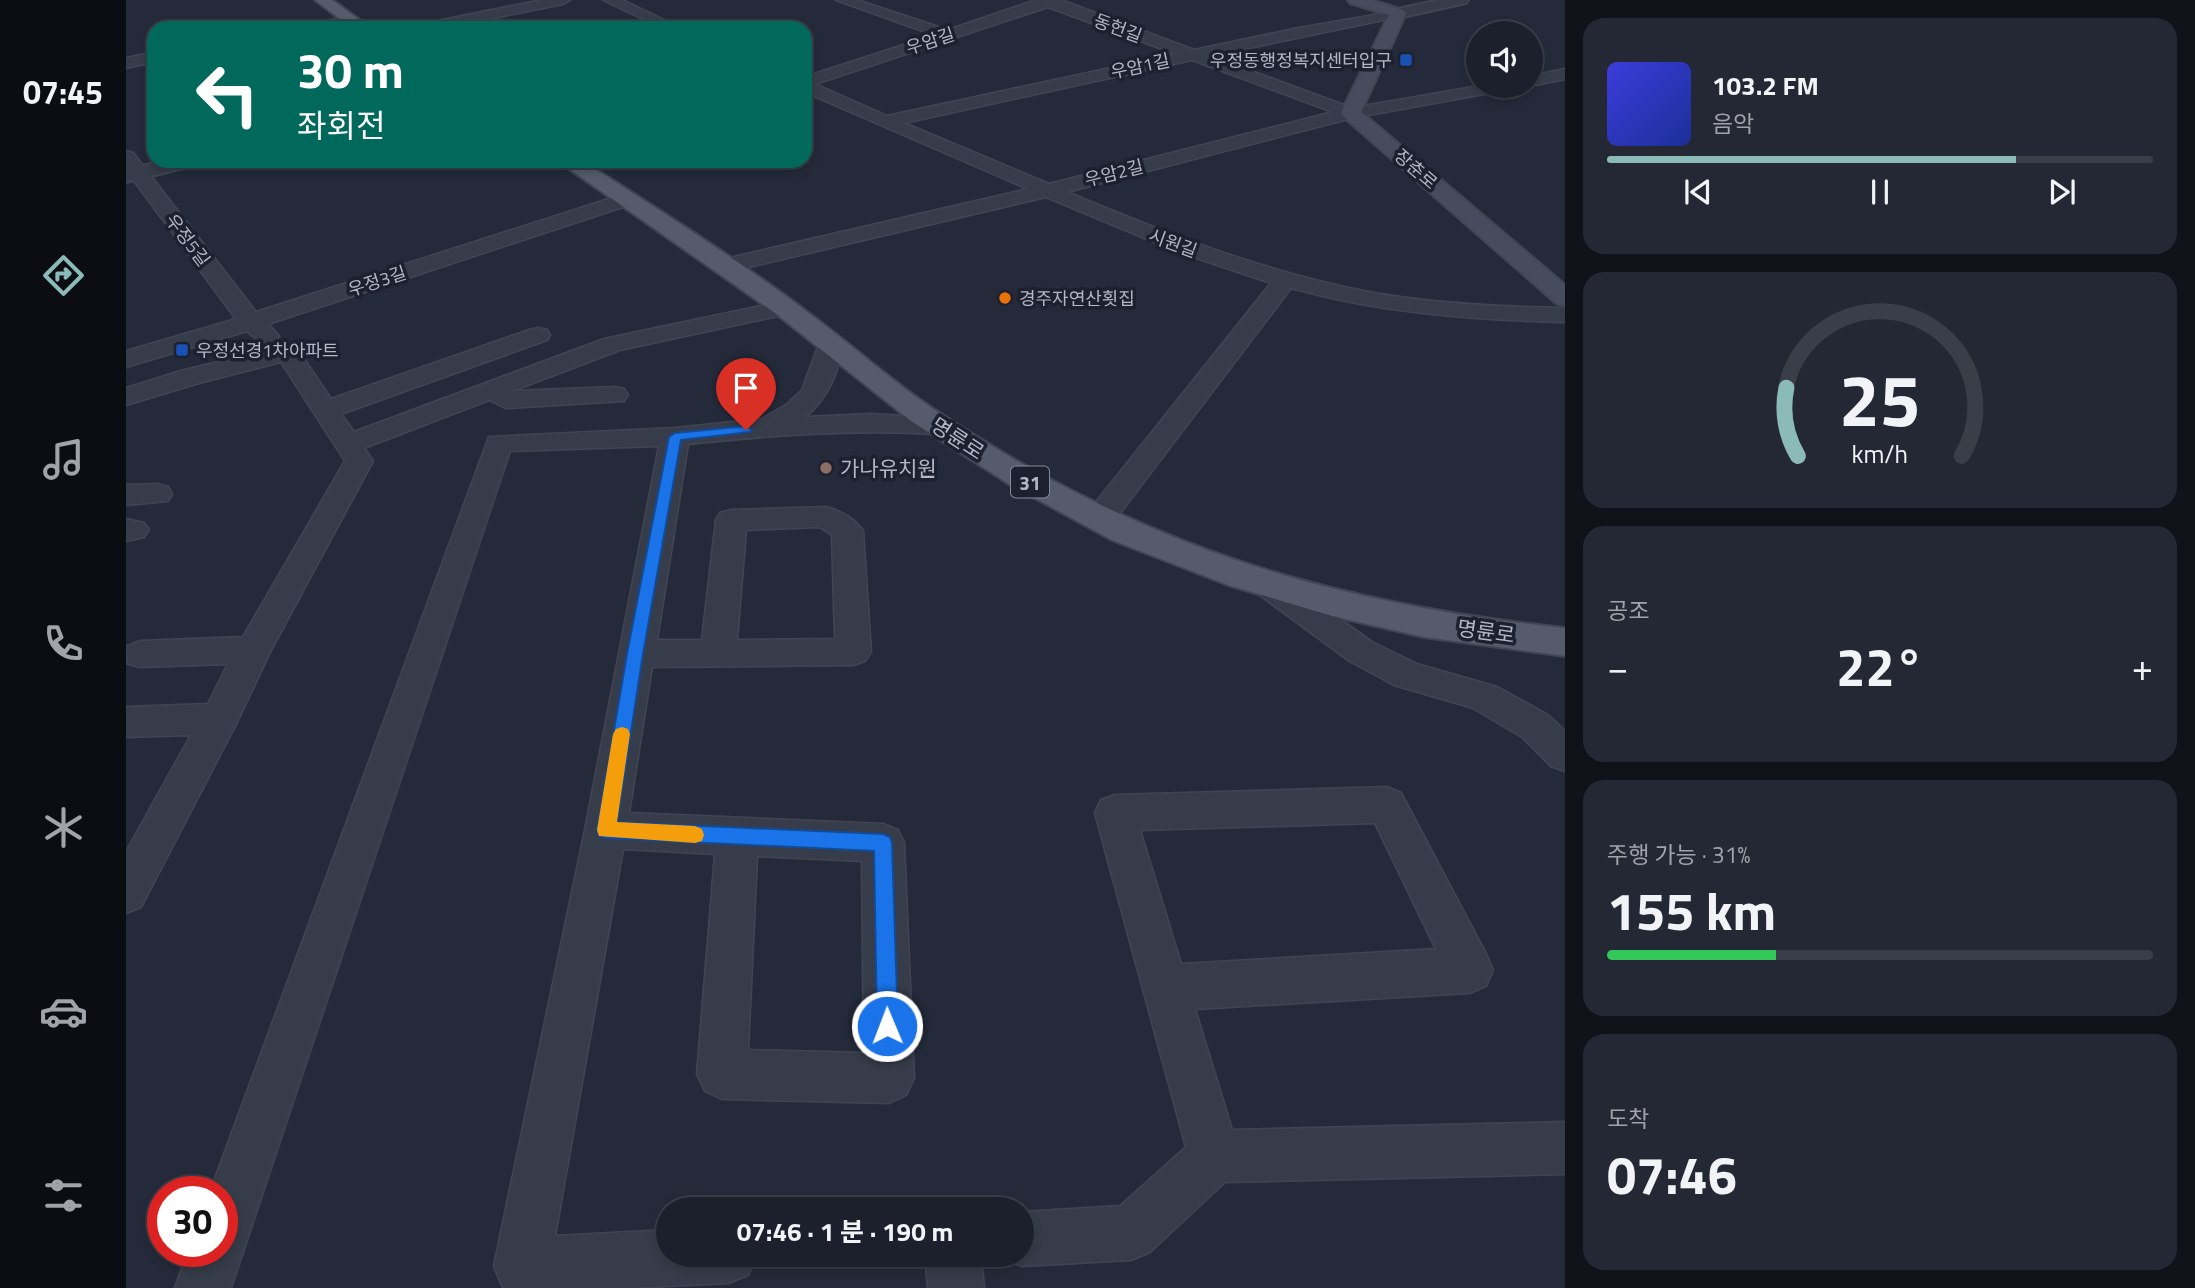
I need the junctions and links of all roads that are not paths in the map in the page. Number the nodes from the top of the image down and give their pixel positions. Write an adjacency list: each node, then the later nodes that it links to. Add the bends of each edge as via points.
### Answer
1 (323, 0): 9 (main road)
2 (563, 0): 10 (street)
3 (610, 0): 11 (street)
4 (842, 0): 12 (street)
5 (1355, 0): 8 (main road)
6 (1461, 0): 8 (street)
7 (1049, 1): 12 (street, 우암길); 13 (street, 동헌길)
8 (1398, 13): 13 (street, 우암1길); 21 (main road)
9 (353, 21)
10 (457, 21)
11 (658, 21)
12 (949, 35): 18 (street, 우암길)
13 (1191, 55): 21 (street, 동헌길); 22 (street, 우암1길)
14 (147, 58): 15 (street)
15 (126, 63)
16 (1565, 74): 17 (street)
17 (1543, 79)
18 (812, 82)
19 (812, 87): 22 (street, 시원길)
20 (1466, 93): 21 (street, 우암2길)
21 (1351, 113): 25 (street, 우암2길); 29 (main road, 장춘로)
22 (883, 121): 25 (street, 시원길)
23 (582, 168): 26 (main road, 명륜로 / 31)
24 (130, 169): 32 (street, 우정5길)
25 (1046, 191): 27 (street, 우암2길); 28 (street, 시원길, via 1145,233)
26 (628, 199): 27 (main road, 명륜로 / 31); 32 (street, 우정3길)
27 (724, 266): 30 (main road, 명륜로 / 31)
28 (1286, 279): 31 (street, 시원길, via 1429,308); 47 (street)
29 (1565, 298)
30 (784, 308): 34 (main road, 명륜로 / 31); 37 (street, via 613,344)
31 (1565, 315)
32 (251, 322): 35 (street, 우정5길); 36 (street, 우정3길)
33 (538, 335): 40 (street)
34 (830, 343): 41 (main road, 명륜로 / 31); 42 (street, via 825,373 815,394 797,412)
35 (288, 353): 39 (street); 40 (street, 우정5길)
36 (126, 359)
37 (494, 391): 38 (street, via 506,400); 44 (street)
38 (615, 395)
39 (126, 397)
40 (325, 410): 44 (street, 우정5길)
41 (939, 426): 42 (street, via 870,422); 47 (main road, 명륜로 / 31)
42 (769, 427): 43 (street)
43 (675, 437): 53 (street); 63 (street, via 499,443)
44 (348, 444): 50 (street, via 359,461)
45 (157, 494): 46 (street)
46 (126, 495)
47 (1100, 518): 48 (main road, 명륜로 / 31, via 1195,561)
48 (1269, 584): 49 (main road, 명륜로 / 31, via 1370,612); 56 (street, via 1360,651 1407,675 1484,697 1535,726)
49 (1565, 642)
50 (253, 650): 52 (street); 54 (street)
51 (718, 653): 51 (street, via 853,652 847,531 826,517 731,520); 53 (street)
52 (140, 654)
53 (635, 654): 57 (street)
54 (219, 719): 55 (street); 59 (street)
55 (126, 722)
56 (1565, 755)
57 (606, 830): 58 (street); 65 (street, via 522,1266)
58 (737, 837): 58 (street, via 883,843 889,1079 722,1074)
59 (126, 892)
60 (1165, 988): 60 (street, via 1115,813 1387,805 1470,970); 62 (street)
61 (1565, 1148): 62 (street)
62 (1214, 1156): 64 (street, via 1131,1233)
63 (238, 1187)
64 (1034, 1238)
65 (656, 1259)
66 (210, 1267): 68 (street)
67 (954, 1267): 69 (street)
68 (203, 1288)
69 (956, 1288)

